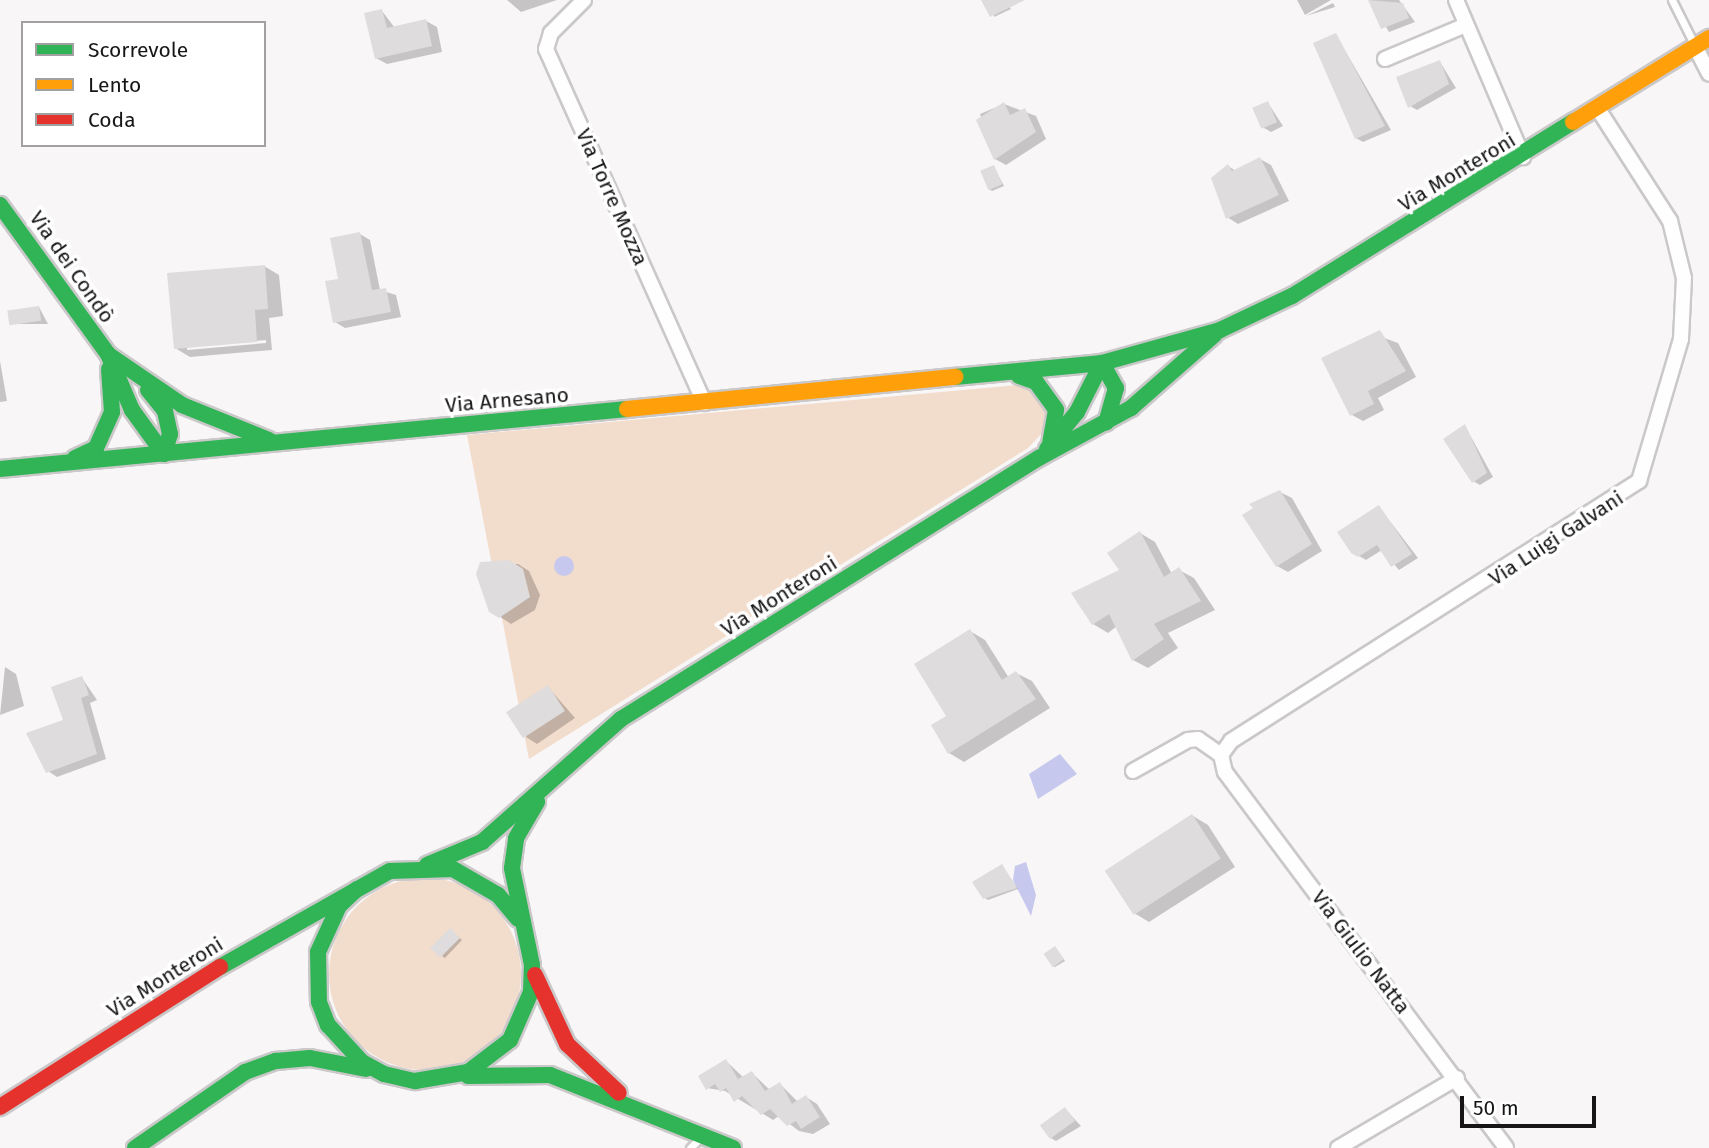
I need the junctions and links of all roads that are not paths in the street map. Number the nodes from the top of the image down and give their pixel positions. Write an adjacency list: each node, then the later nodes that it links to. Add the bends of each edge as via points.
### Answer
1 (584, 0): 15 (street, Via Torre Mozza, via 551,33 546,49)
2 (1455, 0): 4 (street)
3 (1672, 0): 5 (lane)
4 (1466, 25): 6 (street); 9 (street)
5 (1702, 42): 7 (street); 8 (main road, Via Monteroni)
6 (1384, 59)
7 (1709, 74)
8 (1598, 109): 9 (main road, Via Monteroni); 22 (street, Via Luigi Galvani, via 1670,221 1684,278 1681,339 1639,481 1231,741)
9 (1523, 157): 11 (main road, Via Monteroni, via 1292,296)
10 (0, 205): 12 (main road, Via dei Condò)
11 (1220, 330): 13 (main road, Via Monteroni); 16 (main road, Via Monteroni, via 1153,392)
12 (108, 354): 17 (main road, Via dei Condò, via 207,417); 19 (main road, Via dei Condò, via 132,410); 19 (main road, Via dei Condò, via 165,411 170,435); 20 (main road, Via dei Condò, via 112,412 96,448)
13 (1102, 363): 14 (main road, Via Monteroni); 16 (main road, via 1116,388); 18 (main road, Via Monteroni)
14 (1019, 376): 15 (main road, Via Arnesano); 18 (main road, via 1036,382 1056,410)
15 (704, 403): 17 (main road, Via Arnesano)
16 (1105, 423): 18 (main road, Via Monteroni)
17 (286, 443): 19 (main road, Via Arnesano)
18 (1044, 452): 24 (main road, Via Monteroni, via 621,719)
19 (164, 454): 20 (main road, Via Arnesano)
20 (64, 463): 21 (main road, Via Arnesano)
21 (0, 469)
22 (1221, 755): 23 (street, via 1198,738); 30 (street, Via Giulio Natta, via 1225,772)
23 (1133, 771)
24 (549, 780): 25 (main road, Via Monteroni, via 482,842); 27 (main road, Via Monteroni, via 512,856)
25 (427, 865): 26 (main road, Via Monteroni, via 390,871); 27 (main road, Via Monteroni, via 477,879 510,906)
26 (357, 888): 29 (main road, Via Monteroni, via 326,928 317,989 343,1045); 32 (main road, Via Monteroni, via 277,931)
27 (522, 926): 28 (main road, Via Monteroni)
28 (532, 965): 31 (main road, Via Monteroni, via 531,992 510,1040 468,1072); 33 (main road, via 553,1021 584,1065)
29 (384, 1074): 31 (main road, Via Monteroni); 35 (main road, via 310,1058 276,1061 245,1072)
30 (1457, 1078): 38 (street); 39 (street, Via Giulio Natta)
31 (443, 1080): 33 (main road, via 521,1071 550,1075)
32 (0, 1107)
33 (653, 1114): 34 (main road)
34 (703, 1135): 36 (lane); 37 (main road)
35 (135, 1148)
36 (690, 1148)
37 (733, 1148)
38 (1338, 1148)
39 (1506, 1148)

